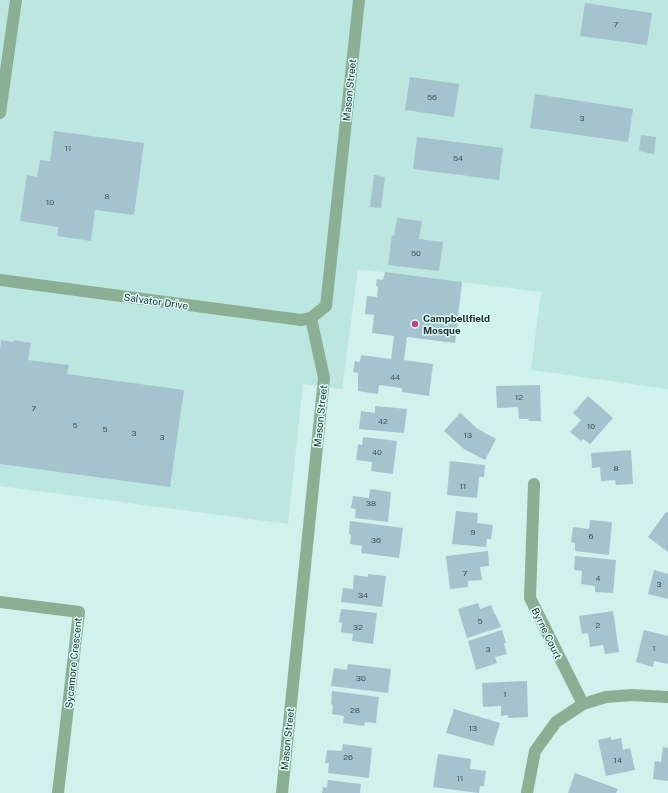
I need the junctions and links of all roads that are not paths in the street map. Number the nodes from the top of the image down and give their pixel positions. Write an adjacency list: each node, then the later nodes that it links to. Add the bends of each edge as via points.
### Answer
1 (16, 0): 3 (street)
2 (359, 0): 5 (street, Mason Street, via 326,306)
3 (0, 113)
4 (0, 280): 5 (street, Salvator Drive, via 301,320)
5 (311, 318): 11 (street, Mason Street, via 324,378)
6 (534, 484): 9 (street, Byrne Court, via 530,598)
7 (0, 602): 10 (street, Sycamore Crescent, via 79,612)
8 (668, 697): 9 (street, via 606,697)
9 (583, 704): 12 (street, via 556,722 536,751)
10 (58, 793)
11 (282, 793)
12 (527, 793)

